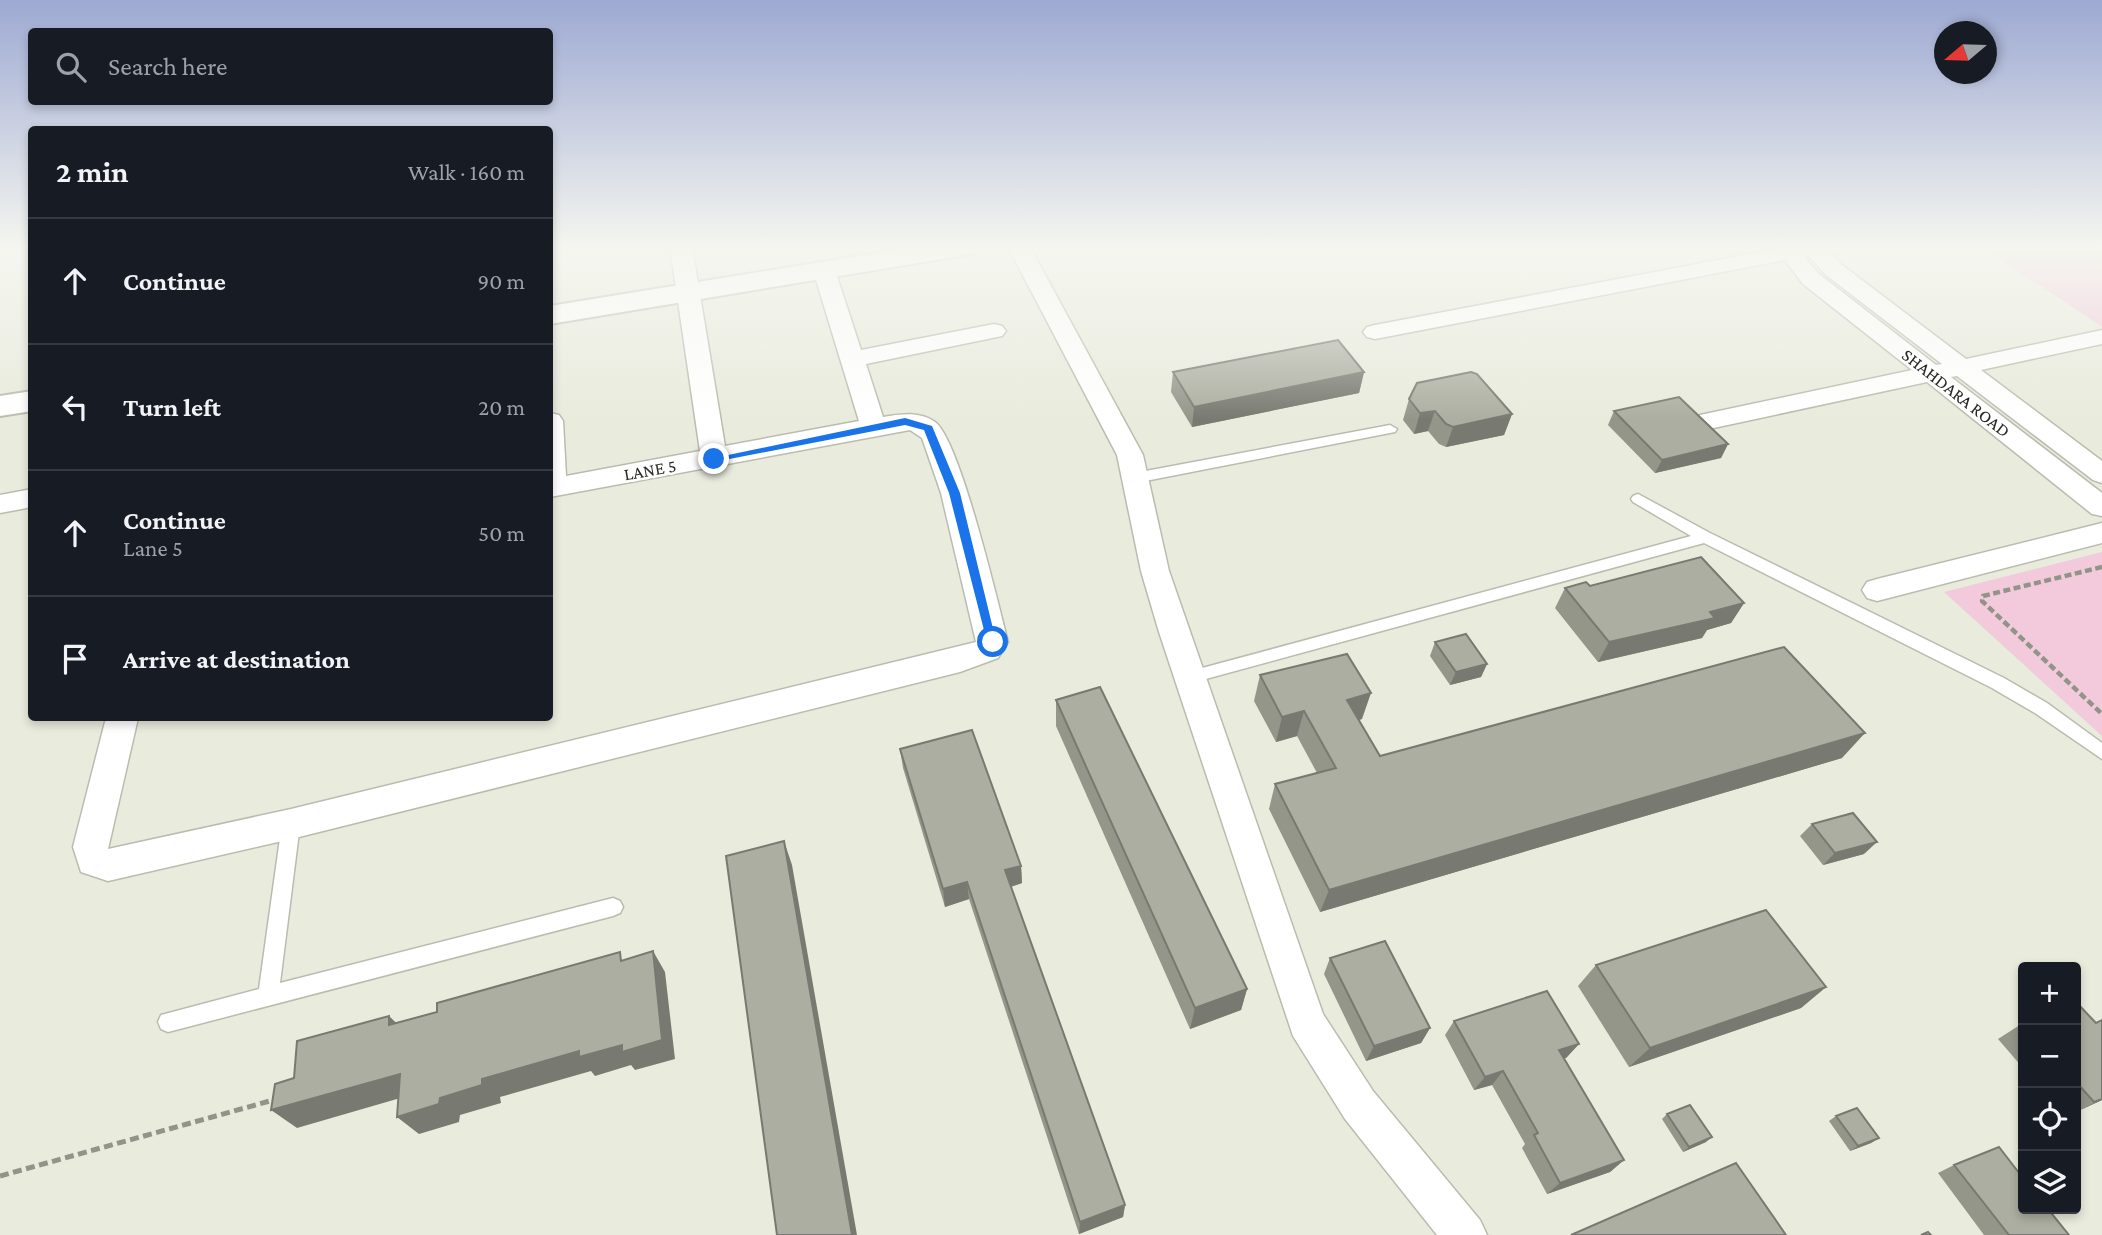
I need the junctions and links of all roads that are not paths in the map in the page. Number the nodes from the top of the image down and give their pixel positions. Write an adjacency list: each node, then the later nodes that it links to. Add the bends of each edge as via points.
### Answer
1 (615, 305): 8 (street)
2 (689, 305): 20 (street)
3 (835, 305): 12 (street)
4 (1050, 305): 22 (street, via 1119,430)
5 (1516, 305): 10 (street)
6 (1843, 305): 14 (street, SHAHDARA ROAD)
7 (1879, 305): 13 (street, SHAHDARA ROAD)
8 (553, 315)
9 (994, 331): 12 (street)
10 (1376, 332)
11 (2102, 338): 13 (street)
12 (852, 359): 18 (street)
13 (1961, 368): 14 (street); 21 (street, SHAHDARA ROAD)
14 (1931, 374): 17 (street); 27 (street, SHAHDARA ROAD)
15 (28, 402): 16 (street)
16 (0, 406)
17 (1709, 421)
18 (874, 427): 20 (street, LANE 5); 34 (street, LANE 5, via 917,422 934,436 991,629 993,642 987,650)
19 (1390, 429): 22 (lane)
20 (714, 459): 23 (street, LANE 5)
21 (2102, 474)
22 (1135, 478): 31 (street, via 1155,571)
23 (553, 488)
24 (28, 499): 26 (street)
25 (1638, 499): 29 (lane)
26 (0, 503)
27 (2102, 507)
28 (2102, 533): 30 (street)
29 (1705, 537): 31 (lane); 33 (lane, via 1998,683)
30 (1877, 590)
31 (1191, 677): 38 (street, via 1294,989 1320,1050)
32 (121, 721): 34 (street, via 92,830 93,861 108,865)
33 (2102, 752)
34 (291, 824): 36 (lane)
35 (612, 907): 36 (lane)
36 (268, 997): 37 (lane)
37 (169, 1022)
38 (1465, 1235)

